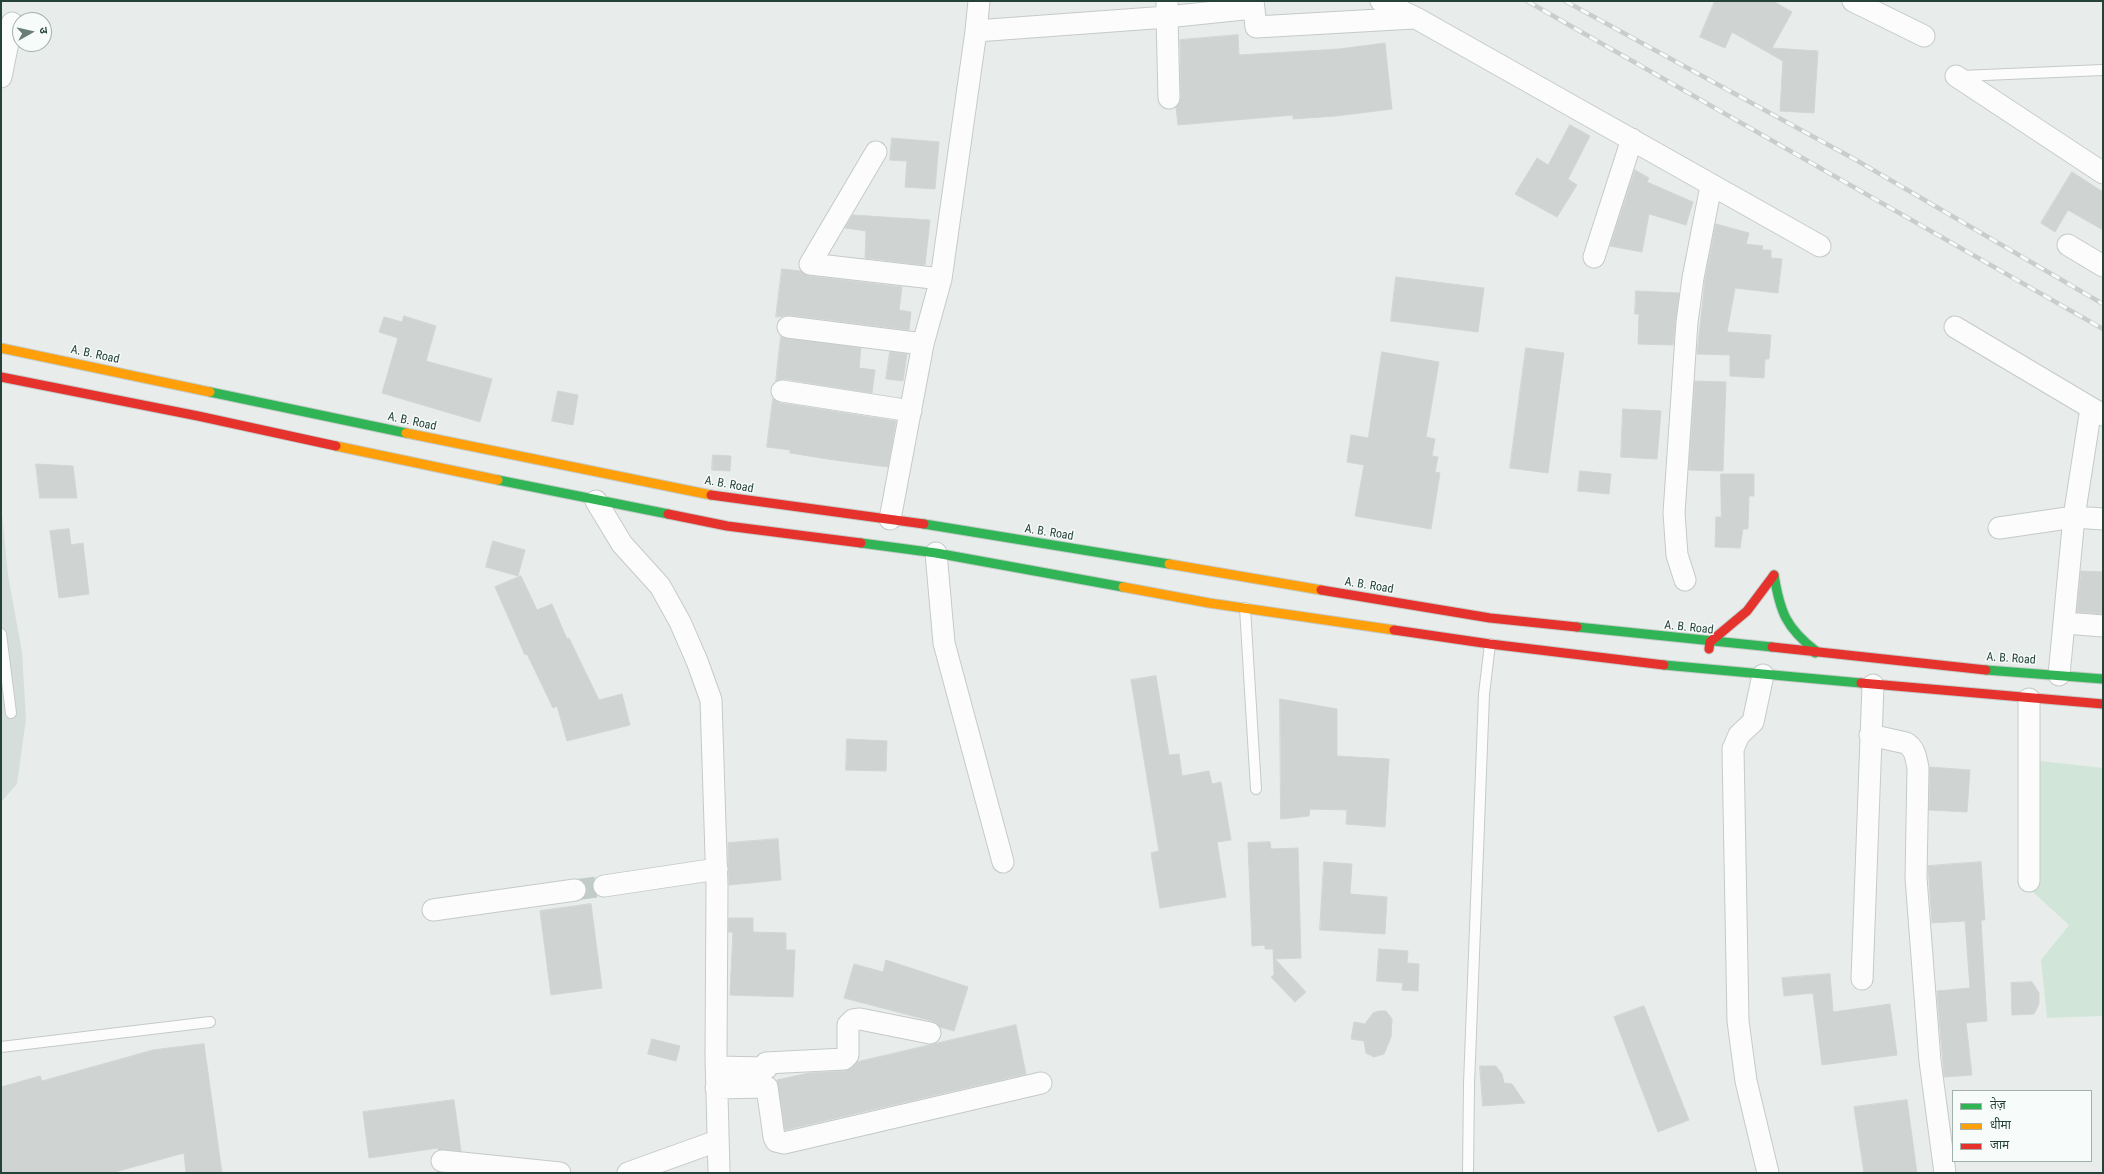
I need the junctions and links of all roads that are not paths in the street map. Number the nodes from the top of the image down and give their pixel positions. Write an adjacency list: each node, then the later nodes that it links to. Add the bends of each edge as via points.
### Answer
1 (979, 1): 8 (street)
2 (1381, 1): 6 (street)
3 (1853, 1): 9 (street)
4 (1253, 5): 5 (street); 6 (street, via 1256,27)
5 (1167, 9): 8 (street); 13 (street)
6 (1416, 18): 14 (street)
7 (12, 23): 12 (street)
8 (976, 31): 22 (street)
9 (1924, 36)
10 (2103, 70): 11 (lane)
11 (1956, 76): 16 (street)
12 (1, 77)
13 (1169, 98)
14 (1632, 139): 17 (street); 20 (street)
15 (876, 152): 22 (street, via 810,264)
16 (2103, 173)
17 (1711, 186): 18 (street); 39 (street, via 1687,322 1674,513 1677,555)
18 (1820, 246)
19 (2068, 246): 21 (street)
20 (1594, 257)
21 (2103, 266)
22 (941, 278): 25 (street)
23 (788, 327): 25 (street)
24 (1955, 327): 30 (street)
25 (923, 344): 29 (street)
26 (1, 348): 31 (main road, A. B. Road)
27 (1, 377): 32 (main road, via 198,416)
28 (782, 391): 29 (street)
29 (910, 411): 35 (street)
30 (2097, 412): 34 (street)
31 (632, 486): 33 (main road); 35 (main road, A. B. Road, via 655,483 734,499)
32 (596, 501): 33 (main road); 59 (street, via 622,544 660,586 680,622 711,700)
33 (628, 508): 38 (main road, via 727,526)
34 (2074, 517): 36 (street); 37 (street); 41 (street)
35 (890, 519): 44 (main road, A. B. Road, via 1490,618)
36 (2103, 519)
37 (1999, 528)
38 (936, 553): 40 (main road); 58 (street, via 944,643)
39 (1684, 580)
40 (1246, 608): 45 (main road); 57 (lane)
41 (2065, 623): 42 (street); 50 (street)
42 (2103, 626)
43 (1, 634): 55 (lane)
44 (1710, 642): 46 (main road, A. B. Road, via 1765,650); 46 (main road, via 1747,611 1774,575 1785,621 1792,632); 47 (main road)
45 (1490, 644): 47 (main road); 77 (lane, via 1484,694)
46 (1816, 650): 49 (main road); 50 (main road, A. B. Road, via 1956,668)
47 (1707, 670): 48 (main road)
48 (1763, 671): 49 (main road); 78 (street, via 1753,722 1739,735 1733,749 1738,1021 1746,1081)
49 (1814, 672): 52 (main road)
50 (2059, 674): 51 (main road, A. B. Road)
51 (2103, 679)
52 (1873, 685): 53 (main road); 56 (street)
53 (2029, 699): 54 (main road); 60 (street)
54 (2103, 704)
55 (11, 713)
56 (1870, 735): 64 (street); 79 (street, via 1910,745 1915,753 1918,768 1916,878 1930,1061)
57 (1256, 789)
58 (1003, 862)
59 (717, 869): 61 (street); 68 (street)
60 (2029, 881)
61 (604, 886)
62 (575, 890): 63 (street)
63 (433, 910)
64 (1862, 980)
65 (210, 1022): 67 (lane)
66 (930, 1033): 69 (street, via 852,1020 848,1025 848,1055 844,1059 766,1063)
67 (1, 1047)
68 (716, 1067): 69 (street); 71 (street)
69 (767, 1078): 70 (street, via 774,1136 776,1141 784,1143); 71 (street)
70 (1041, 1083)
71 (716, 1088): 72 (street)
72 (717, 1141): 75 (street); 76 (street)
73 (442, 1161): 74 (street)
74 (560, 1173)
75 (628, 1173)
76 (719, 1173)
77 (1468, 1173)
78 (1768, 1173)
79 (1945, 1173)

